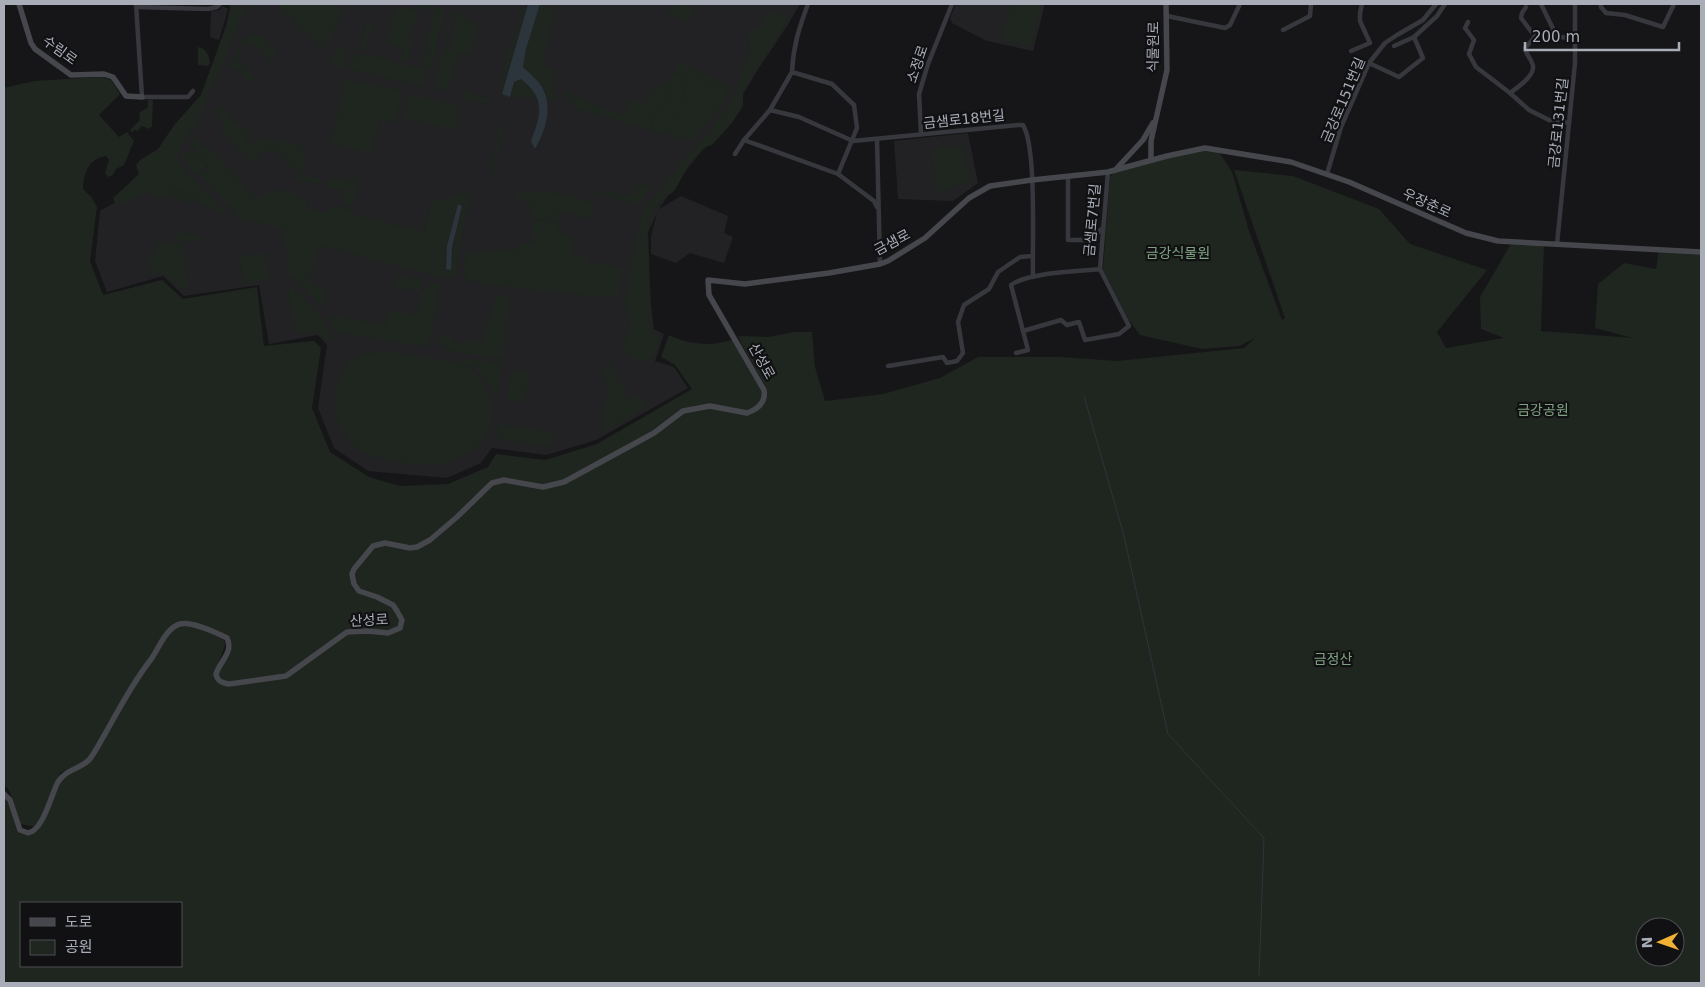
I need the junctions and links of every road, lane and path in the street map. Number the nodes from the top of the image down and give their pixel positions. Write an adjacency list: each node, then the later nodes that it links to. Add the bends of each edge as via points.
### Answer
1 (19, 4): 28 (main road, 수림로, via 35,49 72,76 104,74 113,77 126,96)
2 (220, 4): 15 (street, via 217,8 208,9)
3 (808, 4): 25 (street, via 796,38)
4 (952, 4): 32 (street, 소정로, via 919,94)
5 (1166, 4): 17 (main road, 식물원로)
6 (1240, 4): 17 (street, via 1230,25 1224,28)
7 (1311, 4): 19 (street, via 1310,16)
8 (1362, 4): 23 (street, via 1360,21 1370,43)
9 (1436, 4): 24 (street, 금강로151번길, via 1423,20 1385,43)
10 (1445, 4): 20 (street)
11 (1541, 4): 21 (street, via 1558,37)
12 (1575, 4): 21 (street, 금강로131번길)
13 (1601, 4): 14 (street, via 1606,13 1625,15 1663,27)
14 (1674, 4)
15 (137, 6): 28 (street)
16 (1526, 7): 27 (street, via 1521,18 1534,35 1525,48 1534,64 1533,70)
17 (1167, 16): 30 (main road, 식물원로, via 1167,70)
18 (1468, 22): 27 (street, via 1465,28 1474,40 1469,54 1476,67)
19 (1283, 30)
20 (1414, 37): 22 (street); 24 (street, via 1423,58 1400,77)
21 (1575, 38): 31 (street, 금강로131번길)
22 (1394, 46)
23 (1351, 51)
24 (1369, 64): 41 (street, 금강로151번길, via 1341,127)
25 (792, 72): 29 (street); 35 (street, via 832,84 854,105 857,128)
26 (192, 91): 28 (street, 수림로, via 188,97)
27 (1510, 93): 31 (street, via 1528,110 1549,120)
28 (142, 97)
29 (770, 110): 34 (street); 35 (street, 금샘로18번길, via 799,117)
30 (1155, 119): 37 (main road, 식물원로); 38 (main road, 식물원로, via 1143,140)
31 (1569, 123): 46 (street, 금강로131번길)
32 (921, 134): 33 (street, 금샘로18번길); 43 (street, 금샘로18번길, via 1023,125 1028,133)
33 (877, 139): 35 (street, 금샘로18번길); 44 (street)
34 (744, 140): 36 (street); 40 (street)
35 (853, 141): 40 (street)
36 (735, 154)
37 (1151, 160): 38 (main road, 금샘로); 41 (main road, 우장춘로, via 1204,148 1291,162)
38 (1115, 170): 39 (main road, 금샘로)
39 (1108, 172): 42 (main road, 금샘로); 45 (street, 금샘로7번길)
40 (838, 174): 44 (street, via 874,201)
41 (1326, 174): 46 (main road, 우장춘로, via 1466,233 1498,241)
42 (1068, 176): 43 (main road, 금샘로); 45 (street, via 1068,240 1090,240)
43 (1032, 180): 48 (street); 49 (main road, 금샘로, via 990,186 969,198 925,238)
44 (878, 208): 49 (street)
45 (1103, 228): 50 (street, 금샘로7번길)
46 (1557, 244): 47 (main road, 우장춘로)
47 (1701, 252)
48 (1032, 256): 51 (street); 55 (street, via 1020,257 998,272 989,289 964,305 958,322 963,353 957,361 947,363 943,356)
49 (880, 264): 52 (main road, 금샘로, via 745,284)
50 (1100, 270): 51 (street, 금샘로7번길); 53 (street, 금샘로7번길, via 1129,326 1119,334 1085,340 1079,322 1067,325 1061,320)
51 (1033, 277): 53 (street, 금샘로7번길, via 1010,285)
52 (708, 280): 56 (main road, 산성로, via 709,295 764,390 762,405 748,413 710,406 683,411 654,433 564,482 543,487 508,480 492,483 457,517 417,547 385,543 373,546 353,571 354,584 359,591 393,605 402,620 400,628 388,633 368,630 346,632 284,676 229,684 223,682 216,674 230,650 227,638 194,625 178,624 138,676 89,759 59,781 36,830 28,833 20,830 10,800)
53 (1023, 331): 54 (street, via 1028,350)
54 (1016, 352)
55 (888, 366)
56 (4, 794)

